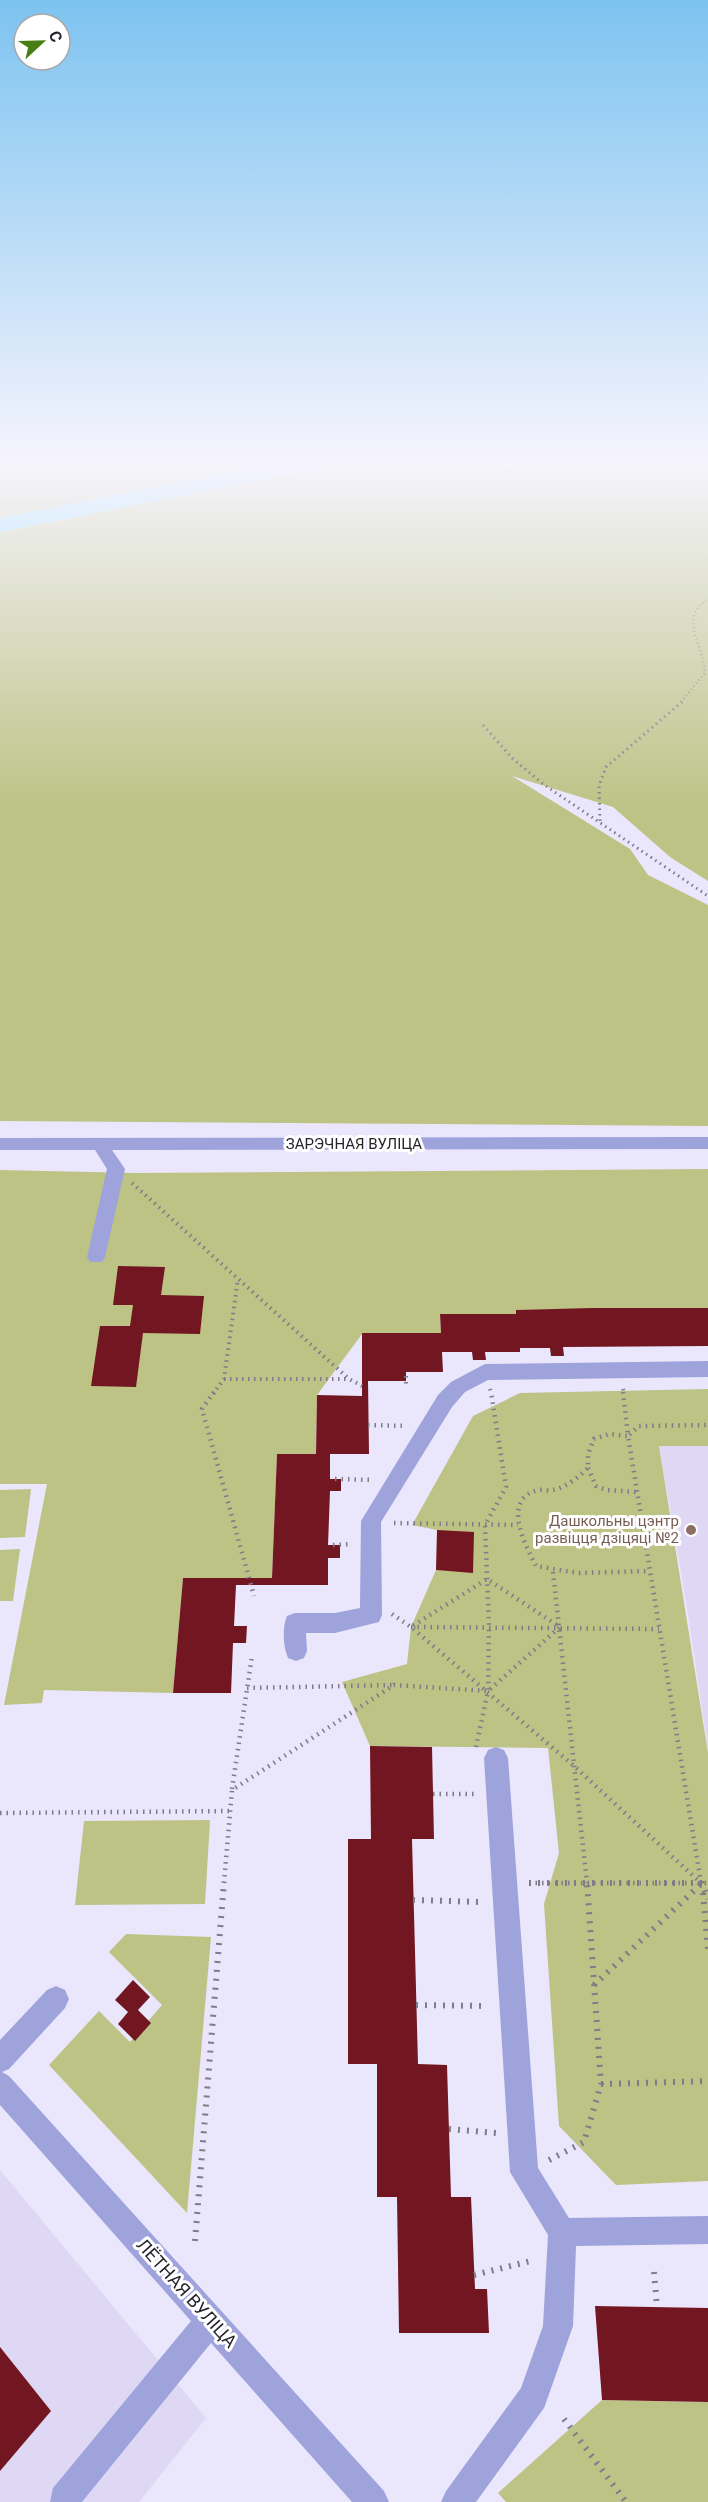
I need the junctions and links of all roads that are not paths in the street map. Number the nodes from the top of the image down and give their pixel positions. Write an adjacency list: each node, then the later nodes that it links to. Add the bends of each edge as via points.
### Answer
1 (708, 1143): 3 (street, ЗАРЭЧНАЯ ВУЛІЦА)
2 (0, 1144): 3 (street, ЗАРЭЧНАЯ ВУЛІЦА)
3 (101, 1145): 4 (street, via 116,1169)
4 (96, 1257)
5 (708, 1369): 6 (street, via 488,1372 458,1387 371,1521 371,1615 335,1623 295,1623)
6 (296, 1651)
7 (486, 1753): 12 (street, via 504,1883 524,2172)
8 (56, 1998): 9 (street)
9 (0, 2060)
10 (0, 2085): 13 (street, ЛЁТНАЯ ВУЛІЦА)
11 (708, 2230): 12 (street)
12 (562, 2232): 16 (street, via 558,2326 533,2397)
13 (211, 2320): 14 (street); 15 (street, ЛЁТНАЯ ВУЛІЦА)
14 (64, 2499)
15 (374, 2502)
16 (458, 2502)

